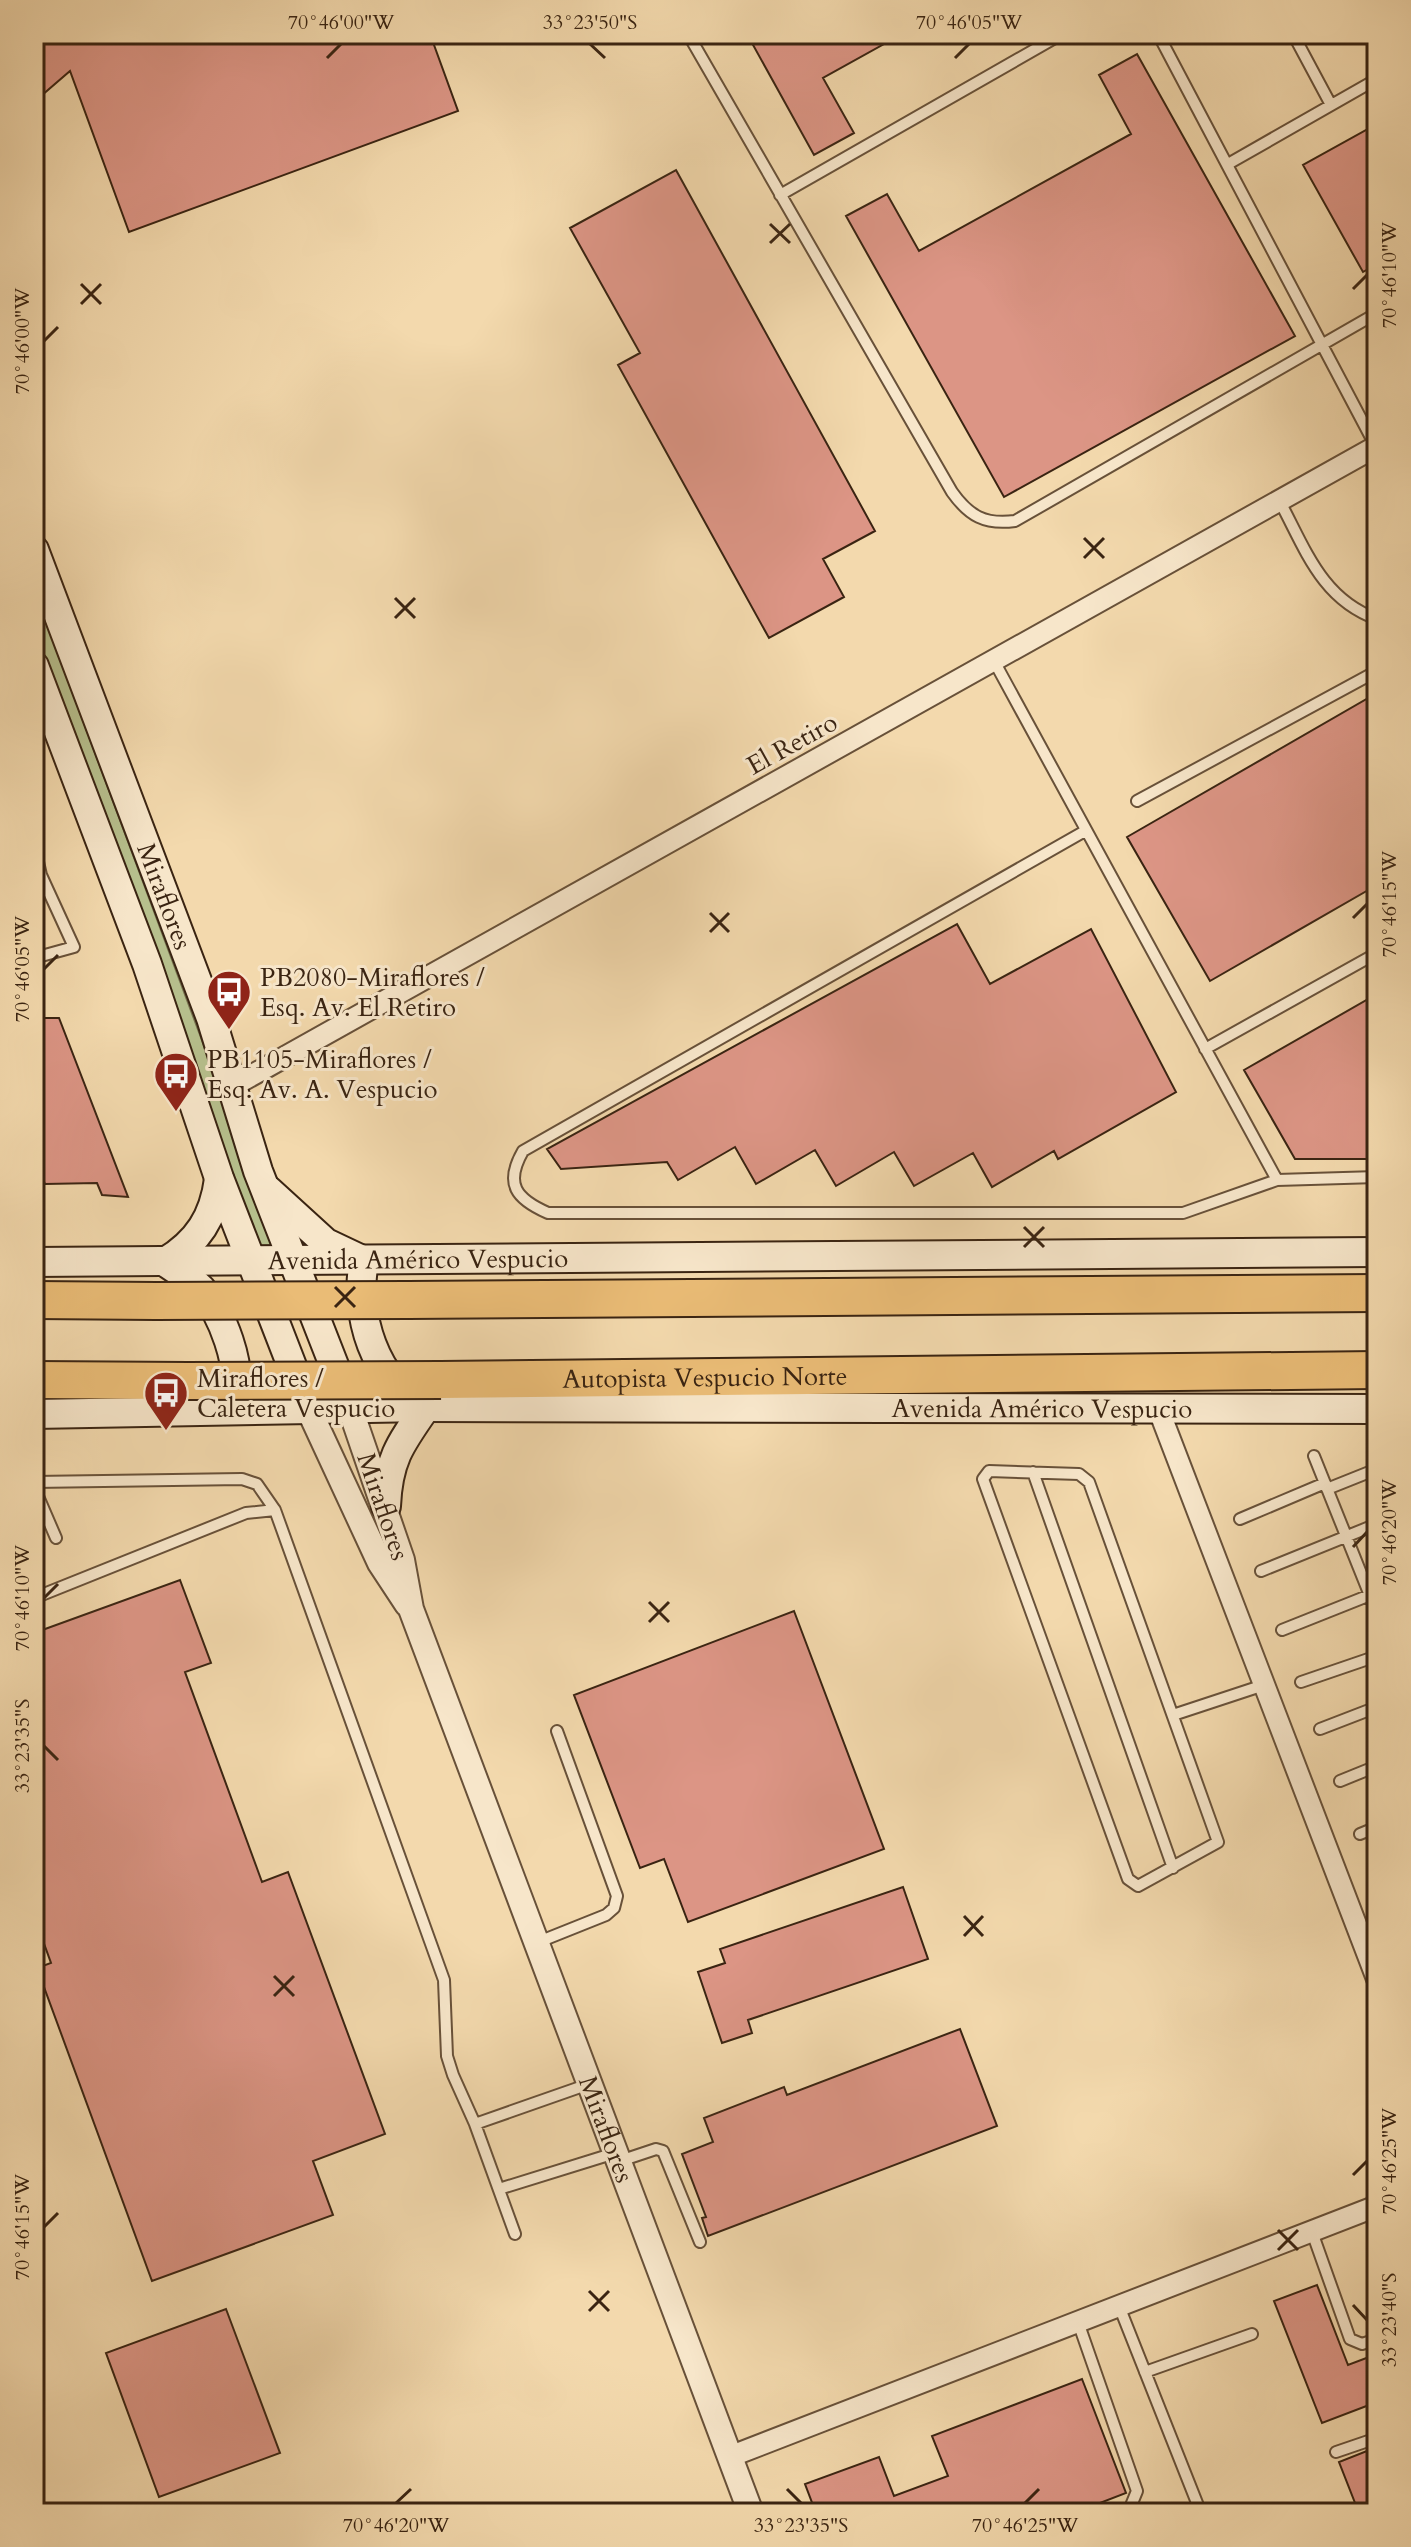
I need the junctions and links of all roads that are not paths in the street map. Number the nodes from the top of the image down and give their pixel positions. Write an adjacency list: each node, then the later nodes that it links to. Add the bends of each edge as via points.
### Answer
1 (688, 34): 8 (lane)
2 (1062, 34): 8 (lane)
3 (1158, 34): 7 (lane)
4 (1293, 34): 6 (lane)
5 (1377, 79): 6 (lane)
6 (1331, 105): 7 (lane)
7 (1228, 164): 10 (lane)
8 (780, 195): 10 (lane, via 963,509 995,524 1015,521)
9 (1377, 313): 10 (lane)
10 (1323, 344): 11 (lane)
11 (1377, 446): 12 (street, El Retiro)
12 (1279, 500): 14 (lane, via 1327,586 1345,604); 15 (street, El Retiro)
13 (34, 550): 26 (main road, Miraflores, via 211,1018)
14 (1377, 619)
15 (994, 661): 19 (lane); 26 (street, El Retiro)
16 (34, 666): 28 (main road, Miraflores, via 147,964)
17 (1377, 671): 18 (lane)
18 (1137, 801)
19 (1085, 831): 25 (lane); 29 (lane, via 523,1151 514,1167 515,1188 525,1203 548,1213 1183,1213)
20 (34, 844): 21 (lane)
21 (41, 875): 22 (lane); 24 (lane, via 74,947)
22 (34, 900)
23 (1377, 953): 25 (lane)
24 (34, 958)
25 (1205, 1049): 29 (lane)
26 (231, 1087): 30 (main road, Miraflores)
27 (1377, 1177): 29 (lane)
28 (219, 1178): 34 (main road, via 204,1227); 35 (main road, Miraflores)
29 (1277, 1180)
30 (263, 1185): 32 (main road, via 326,1243); 36 (main road, Miraflores)
31 (1377, 1252): 32 (main road, Avenida Américo Vespucio)
32 (364, 1261): 36 (main road, Avenida Américo Vespucio); 41 (main road, via 361,1306 383,1366 399,1390)
33 (34, 1262): 34 (main road, Avenida Américo Vespucio)
34 (165, 1262): 35 (main road, Avenida Américo Vespucio); 46 (main road, via 193,1282 216,1312 236,1369)
35 (251, 1262): 36 (main road, Avenida Américo Vespucio); 45 (main road, Miraflores)
36 (293, 1262): 42 (main road, Miraflores)
37 (1377, 1293): 38 (highway, bridge)
38 (34, 1300)
39 (1377, 1370): 41 (highway, Autopista Vespucio Norte)
40 (34, 1380): 41 (highway, Autopista Vespucio Norte, bridge, via 188,1381)
41 (434, 1394): 42 (main road, Avenida Américo Vespucio); 43 (main road, Avenida Américo Vespucio); 53 (main road, via 395,1450)
42 (350, 1408): 45 (main road, Avenida Américo Vespucio); 53 (street, Miraflores)
43 (1158, 1408): 44 (main road, Avenida Américo Vespucio); 69 (street)
44 (1377, 1409)
45 (309, 1410): 46 (main road, Avenida Américo Vespucio); 64 (street, Miraflores, via 380,1563)
46 (229, 1412): 47 (main road, Avenida Américo Vespucio)
47 (34, 1414)
48 (1314, 1456): 52 (lane)
49 (1377, 1469): 52 (lane)
50 (1033, 1472): 71 (lane, via 1079,1474 1089,1482); 78 (lane); 78 (lane, via 989,1471 983,1479 1128,1879 1138,1886)
51 (34, 1484): 54 (lane, via 242,1479 257,1484); 58 (lane)
52 (1326, 1486): 55 (lane); 57 (lane)
53 (386, 1506): 64 (street, Miraflores)
54 (275, 1510): 63 (lane, via 246,1513); 82 (lane, via 444,1980 447,2056)
55 (1240, 1519)
56 (1377, 1524): 57 (lane)
57 (1346, 1537): 59 (lane); 61 (lane)
58 (56, 1538)
59 (1261, 1571)
60 (1377, 1577): 61 (lane)
61 (1365, 1582): 62 (lane)
62 (1370, 1595): 65 (lane); 66 (lane)
63 (34, 1598)
64 (411, 1609): 79 (street, Miraflores)
65 (1377, 1613)
66 (1282, 1630)
67 (1377, 1656): 68 (lane)
68 (1301, 1682)
69 (1264, 1685): 71 (lane); 80 (street)
70 (1377, 1707): 72 (lane)
71 (1173, 1715): 78 (lane, via 1218,1842)
72 (1320, 1729)
73 (557, 1731): 79 (lane, via 617,1896 606,1915)
74 (1377, 1766): 75 (lane)
75 (1340, 1781)
76 (1377, 1827): 77 (lane)
77 (1360, 1834)
78 (1173, 1868)
79 (536, 1943): 81 (street, Miraflores)
80 (1377, 1979)
81 (589, 2084): 82 (lane); 83 (street, Miraflores)
82 (475, 2124): 84 (lane)
83 (617, 2158): 84 (lane); 88 (lane, via 663,2151); 96 (street, Miraflores)
84 (499, 2189): 87 (lane)
85 (1377, 2206): 86 (street)
86 (1312, 2232): 89 (street); 92 (lane, via 1350,2339 1362,2344)
87 (515, 2234)
88 (700, 2242)
89 (1119, 2306): 90 (street); 93 (lane)
90 (1078, 2322): 96 (street); 98 (lane, via 1137,2491 1130,2508)
91 (1252, 2334): 93 (lane)
92 (1377, 2339)
93 (1145, 2372): 99 (lane)
94 (1377, 2438): 95 (lane)
95 (1336, 2452)
96 (729, 2457): 97 (street, Miraflores)
97 (751, 2513)
98 (1117, 2513)
99 (1201, 2513)

